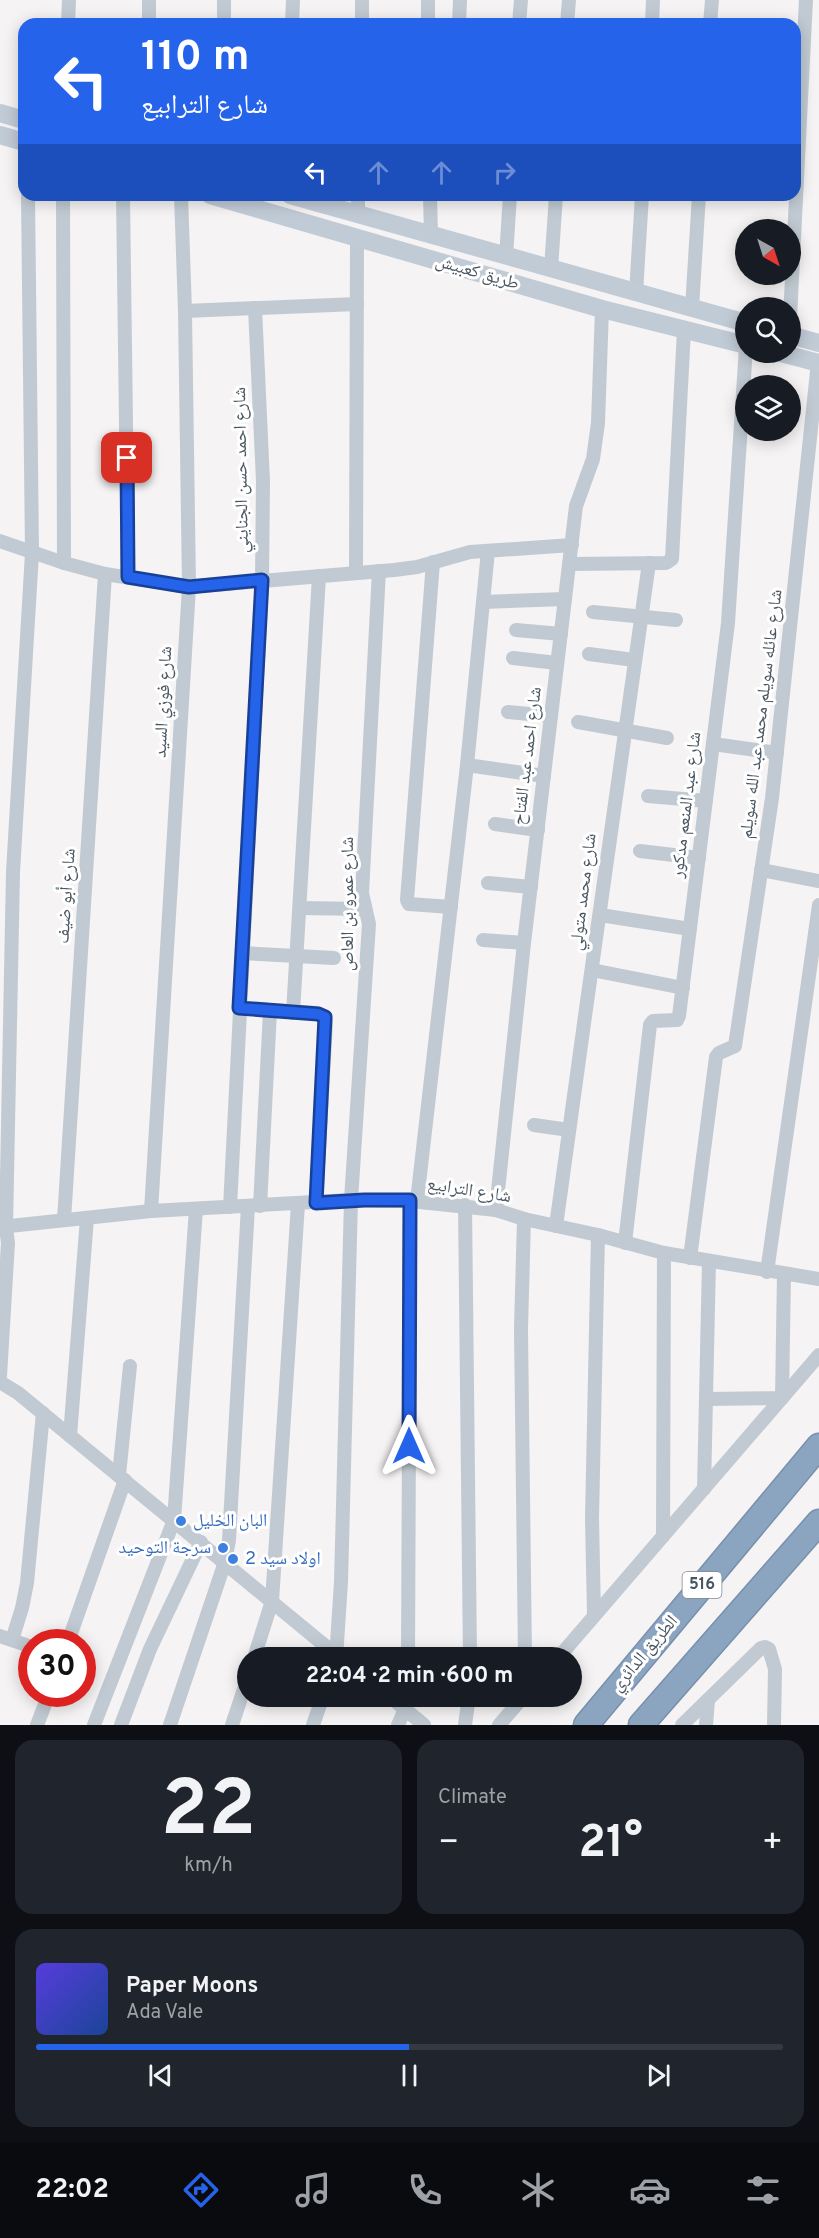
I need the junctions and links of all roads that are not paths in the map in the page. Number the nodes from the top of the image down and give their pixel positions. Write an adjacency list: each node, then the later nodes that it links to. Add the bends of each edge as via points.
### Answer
1 (69, 0): 13 (street)
2 (149, 0): 14 (street)
3 (224, 0): 15 (street)
4 (293, 0): 16 (street)
5 (362, 0): 17 (street)
6 (428, 0): 18 (street)
7 (460, 0): 19 (street)
8 (521, 0): 20 (street)
9 (569, 0): 21 (street)
10 (653, 0): 22 (street)
11 (712, 0): 23 (street)
12 (806, 0): 24 (street)
13 (68, 18)
14 (149, 18)
15 (224, 18)
16 (292, 18)
17 (362, 18)
18 (428, 18)
19 (459, 18)
20 (520, 18)
21 (568, 18)
22 (652, 18)
23 (710, 18)
24 (801, 99)
25 (0, 113): 26 (street)
26 (18, 118)
27 (0, 135): 28 (street)
28 (18, 140)
29 (28, 201): 67 (street)
30 (63, 201): 69 (street)
31 (123, 201): 76 (street)
32 (181, 201): 54 (street, شارع فوزي السيد)
33 (234, 201): 44 (street, طريق كعبيش)
34 (310, 201): 42 (street, طريق كعبيش)
35 (358, 201): 42 (street)
36 (430, 201): 43 (street)
37 (510, 201): 45 (street)
38 (556, 201): 46 (street)
39 (642, 201): 47 (street)
40 (699, 201): 52 (street)
41 (796, 201): 48 (street)
42 (358, 215): 43 (street, طريق كعبيش)
43 (431, 236): 45 (street, طريق كعبيش)
44 (357, 238): 50 (street); 53 (street, طريق كعبيش)
45 (506, 257): 46 (street, طريق كعبيش)
46 (551, 269): 47 (street, طريق كعبيش)
47 (636, 293): 49 (street, طريق كعبيش)
48 (791, 297)
49 (665, 301): 52 (street, طريق كعبيش); 56 (street)
50 (357, 304): 51 (street); 74 (street)
51 (255, 308): 54 (street); 77 (street, شارع احمد حسن الجنايني, via 263,481)
52 (692, 308): 55 (street, طريق كعبيش)
53 (602, 309): 56 (street, طريق كعبيش); 65 (street, شارع احمد عبد الفتاح, via 598,423 592,459 576,506)
54 (185, 311): 78 (street, شارع فوزي السيد)
55 (735, 320)
56 (661, 324): 57 (street, طريق كعبيش)
57 (684, 330): 59 (street, طريق كعبيش); 70 (street, via 674,555 666,563)
58 (801, 338): 60 (street)
59 (735, 343)
60 (819, 343)
61 (801, 358): 63 (street)
62 (745, 363): 95 (street, شارع عبد المنعم مدكور, via 728,623)
63 (818, 363): 96 (street, شارع عائله سويلم محمد عبد الله سويلم)
64 (0, 542): 67 (street)
65 (572, 545): 66 (street); 71 (street, شارع احمد عبد الفتاح)
66 (488, 551): 68 (street); 80 (street)
67 (32, 553): 69 (street); 141 (street, via 13,872)
68 (433, 562): 72 (street); 110 (street, via 407,900 409,904)
69 (64, 563): 73 (street)
70 (649, 563): 71 (street); 82 (street, شارع محمد متولي)
71 (569, 564): 79 (street, شارع احمد عبد الفتاح)
72 (379, 571): 74 (street); 112 (street, شارع عمرو بن العاص, via 362,893)
73 (105, 573): 76 (street); 139 (street, شارع أبو ضيف)
74 (356, 573): 75 (street)
75 (319, 576): 77 (street); 111 (street)
76 (128, 577): 78 (street)
77 (262, 580): 78 (street); 117 (street, شارع احمد حسن الجنايني)
78 (189, 587): 136 (street, شارع فوزي السيد)
79 (565, 599): 80 (street); 85 (street, شارع احمد عبد الفتاح)
80 (483, 602): 97 (street)
81 (593, 612): 82 (street)
82 (641, 616): 83 (street); 88 (street, شارع محمد متولي)
83 (676, 620)
84 (516, 630): 85 (street)
85 (561, 634): 89 (street, شارع احمد عبد الفتاح)
86 (589, 654): 88 (street)
87 (513, 658): 89 (street)
88 (634, 660): 93 (street, شارع محمد متولي)
89 (557, 663): 91 (street, شارع احمد عبد الفتاح)
90 (508, 712): 91 (street)
91 (551, 716): 98 (street, شارع احمد عبد الفتاح)
92 (578, 722): 93 (street)
93 (624, 730): 94 (street); 113 (street, شارع محمد متولي)
94 (668, 738)
95 (713, 744): 96 (street); 100 (street, شارع عبد المنعم مدكور)
96 (777, 753): 105 (street, شارع عائله سويلم محمد عبد الله سويلم)
97 (467, 765): 98 (street); 110 (street)
98 (544, 776): 102 (street, شارع احمد عبد الفتاح)
99 (648, 796): 100 (street)
100 (706, 801): 104 (street, شارع عبد المنعم مدكور)
101 (495, 824): 102 (street)
102 (538, 830): 108 (street, شارع احمد عبد الفتاح)
103 (640, 851): 104 (street)
104 (699, 858): 114 (street, شارع عبد المنعم مدكور)
105 (761, 870): 106 (street); 145 (street, شارع عائله سويلم محمد عبد الله سويلم, via 735,1046 716,1057)
106 (819, 881)
107 (488, 883): 108 (street)
108 (531, 887): 116 (street, شارع احمد عبد الفتاح)
109 (819, 905): 147 (street)
110 (451, 907): 128 (street)
111 (300, 908): 112 (street); 118 (street)
112 (365, 909): 127 (street, شارع عمرو بن العاص, via 369,924)
113 (600, 915): 114 (street); 120 (street, شارع محمد متولي)
114 (690, 929): 121 (street, شارع عبد المنعم مدكور)
115 (483, 940): 116 (street)
116 (524, 943): 135 (street, شارع احمد عبد الفتاح)
117 (242, 953): 118 (street); 122 (street, شارع احمد حسن الجنايني)
118 (297, 956): 119 (street); 124 (street)
119 (334, 958)
120 (592, 970): 121 (street); 126 (street, شارع محمد متولي)
121 (683, 988): 143 (street, شارع عبد المنعم مدكور, via 678,1018 653,1021 650,1025)
122 (239, 1008): 123 (street); 133 (street, شارع احمد حسن الجنايني)
123 (270, 1011): 124 (street); 132 (street)
124 (293, 1013): 129 (street, via 322,1014 326,1022)
125 (534, 1125): 126 (street)
126 (569, 1130): 140 (street, شارع محمد متولي)
127 (351, 1200): 128 (street, شارع الترابيع); 129 (street, شارع الترابيع); 172 (street, شارع عمرو بن العاص)
128 (414, 1201): 131 (street, شارع الترابيع); 173 (street)
129 (316, 1203): 130 (street, شارع الترابيع)
130 (298, 1204): 132 (street, شارع الترابيع); 166 (street)
131 (465, 1205): 135 (street, شارع الترابيع); 174 (street)
132 (254, 1206): 133 (street, شارع الترابيع); 165 (street)
133 (230, 1207): 134 (street, شارع الترابيع)
134 (196, 1209): 136 (street, شارع الترابيع); 161 (street)
135 (496, 1210): 138 (street, شارع الترابيع)
136 (151, 1211): 137 (street, شارع الترابيع)
137 (87, 1218): 139 (street, شارع الترابيع); 157 (street)
138 (524, 1219): 140 (street, شارع الترابيع); 175 (street, via 521,1329)
139 (64, 1220): 141 (street, شارع الترابيع)
140 (556, 1226): 142 (street, شارع الترابيع)
141 (3, 1227): 152 (street, via 8,1243)
142 (598, 1235): 143 (street, شارع الترابيع); 167 (street, via 592,1518)
143 (625, 1243): 144 (street, شارع الترابيع)
144 (664, 1253): 145 (street, شارع الترابيع); 163 (street)
145 (690, 1258): 146 (street, شارع الترابيع)
146 (709, 1261): 147 (street, شارع الترابيع); 155 (street)
147 (767, 1272): 148 (street, شارع الترابيع)
148 (784, 1274): 149 (street, شارع الترابيع); 154 (street)
149 (819, 1279)
150 (819, 1355): 154 (street)
151 (130, 1366): 159 (street)
152 (0, 1376)
153 (0, 1382): 156 (street)
154 (782, 1398): 155 (street); 160 (street)
155 (705, 1400): 160 (street)
156 (43, 1413): 157 (street); 169 (street, via 26,1590)
157 (70, 1436): 159 (street)
158 (819, 1446): 195 (highway, الطريق الدائري / 516)
159 (122, 1477): 161 (street); 168 (street)
160 (704, 1489): 163 (street)
161 (174, 1520): 164 (street); 186 (street)
162 (819, 1522): 196 (highway, 516)
163 (663, 1536): 167 (street)
164 (201, 1542): 165 (street); 187 (street, via 150,1649)
165 (225, 1562): 166 (street); 188 (street)
166 (272, 1601): 170 (street); 171 (street)
167 (594, 1615): 176 (street)
168 (72, 1629)
169 (6, 1638)
170 (257, 1647)
171 (326, 1647)
172 (338, 1647)
173 (408, 1647)
174 (470, 1647)
175 (525, 1647)
176 (567, 1647)
177 (708, 1700): 197 (street); 198 (street); 199 (street, via 765,1647 770,1649 775,1669)
178 (44, 1707): 185 (street)
179 (238, 1707): 189 (street)
180 (319, 1707): 190 (street)
181 (407, 1707): 191 (street)
182 (408, 1707): 192 (street)
183 (467, 1707): 193 (street)
184 (515, 1707): 194 (street)
185 (37, 1725)
186 (94, 1725)
187 (121, 1725)
188 (170, 1725)
189 (232, 1725)
190 (313, 1725)
191 (398, 1725)
192 (424, 1725)
193 (465, 1725)
194 (500, 1725)
195 (586, 1725)
196 (641, 1725)
197 (682, 1725)
198 (706, 1725)
199 (774, 1725)

